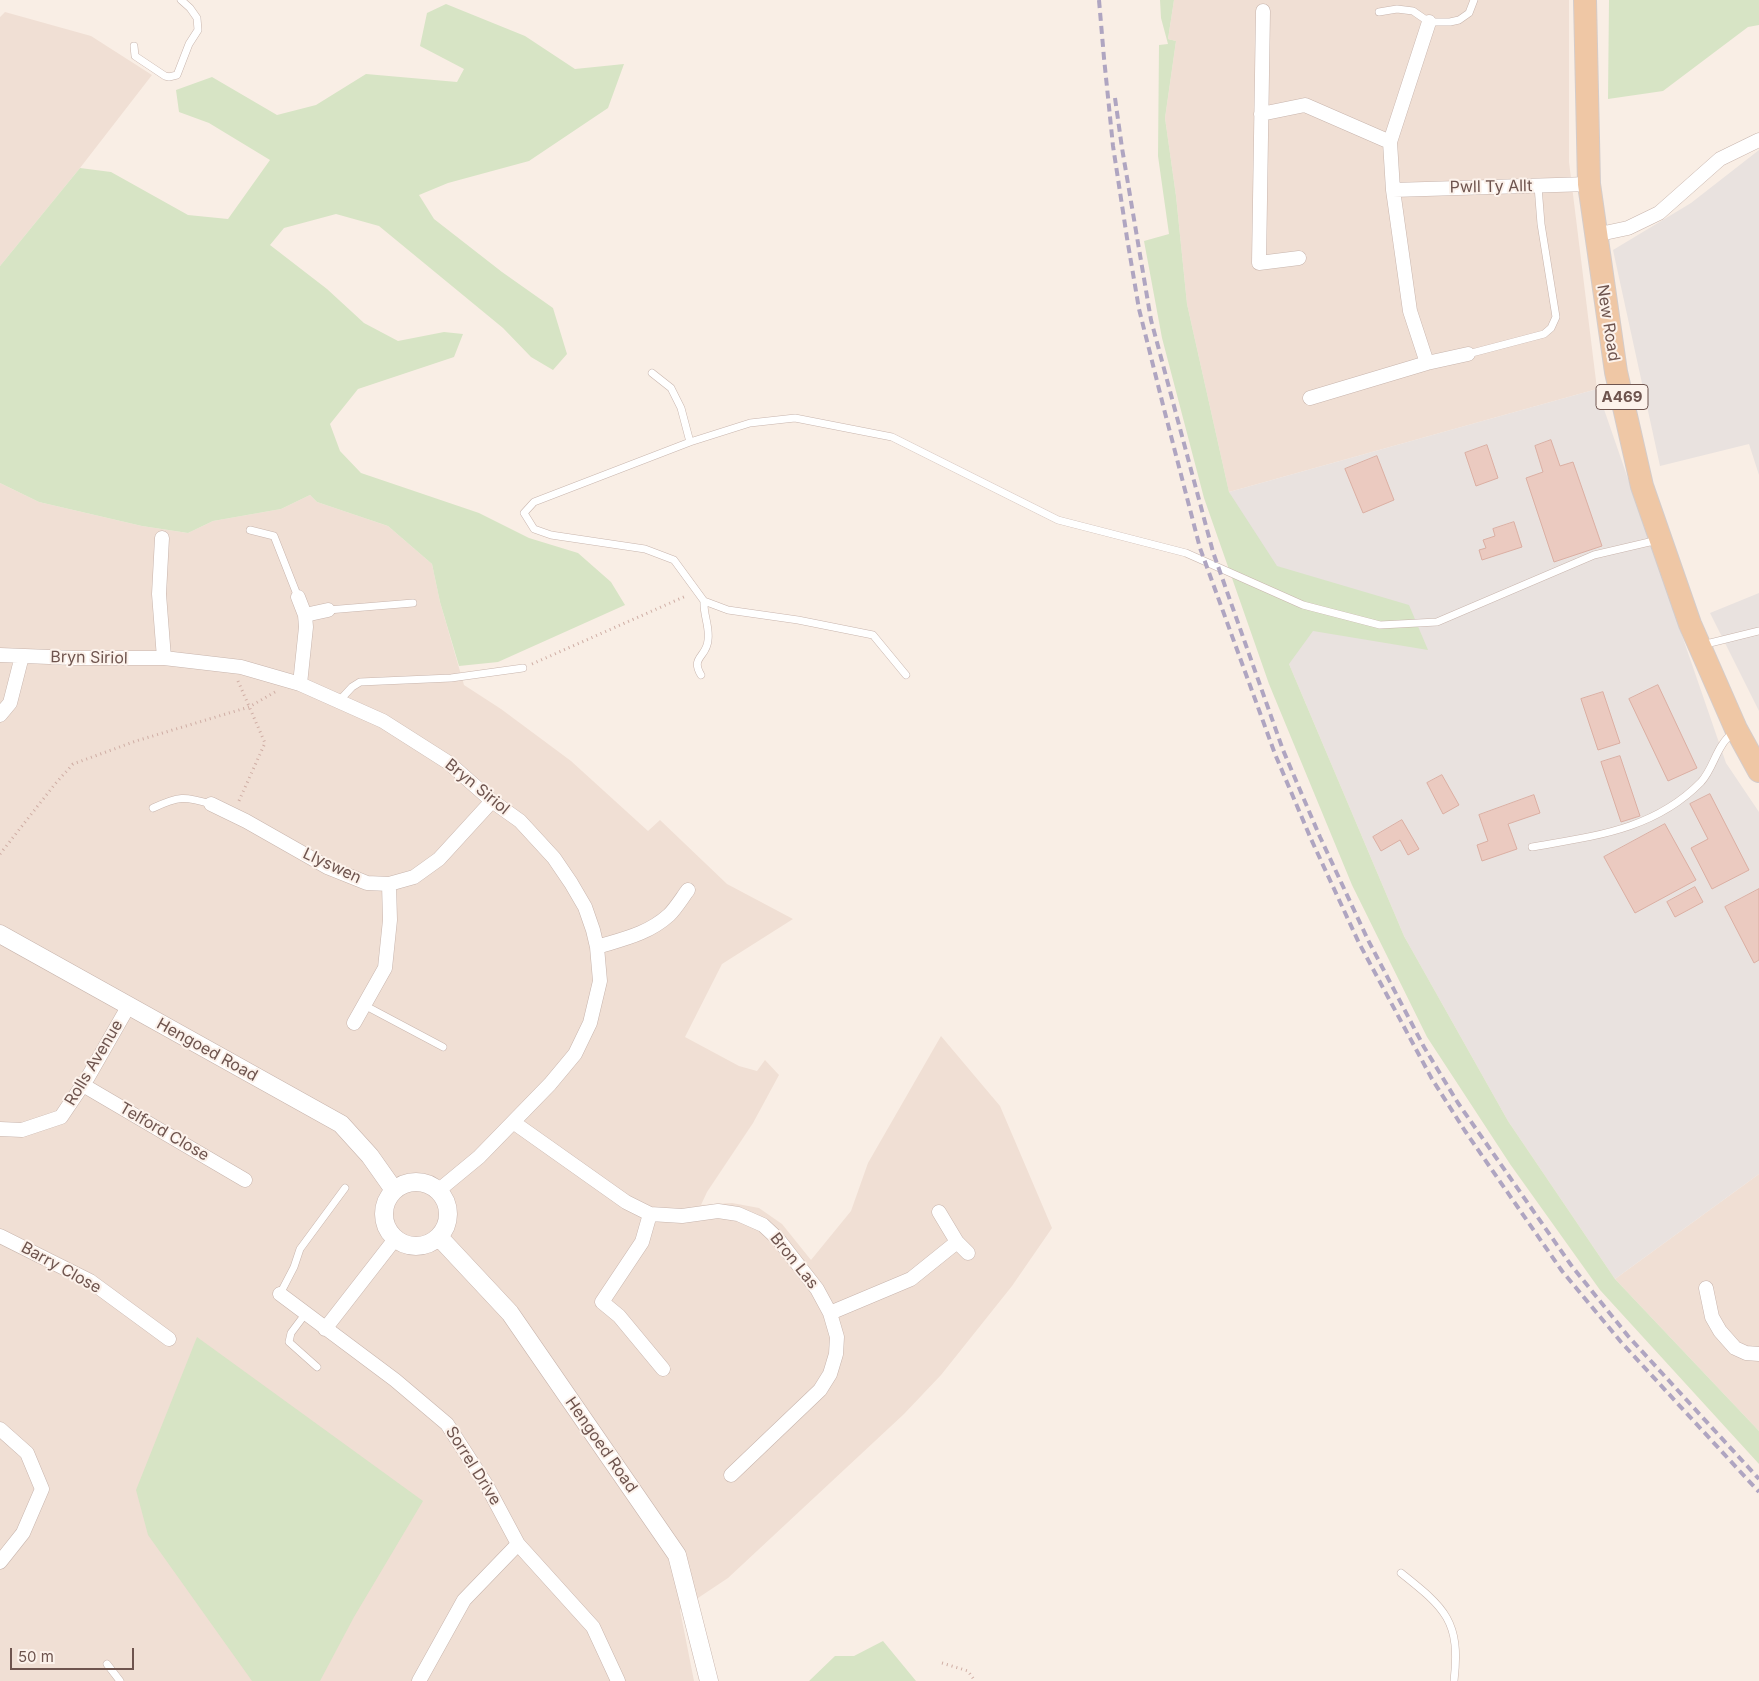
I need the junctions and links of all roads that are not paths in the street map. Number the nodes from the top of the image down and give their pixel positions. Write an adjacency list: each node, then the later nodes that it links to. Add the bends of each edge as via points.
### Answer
1 (181, 0): 7 (lane, via 197,18 198,30 177,75 165,76 135,56)
2 (1474, 0): 6 (lane, via 1469,13 1459,20)
3 (1585, 0): 11 (main road, New Road / A469)
4 (1263, 11): 8 (street)
5 (1379, 12): 6 (lane, via 1413,11)
6 (1429, 22): 10 (street)
7 (134, 46)
8 (1261, 114): 10 (street, via 1305,105); 15 (street, via 1259,263)
9 (1759, 140): 14 (street, via 1720,159 1659,213 1628,228)
10 (1390, 142): 13 (street)
11 (1588, 184): 12 (street, Pwll Ty Allt); 14 (main road, New Road / A469)
12 (1538, 186): 13 (street, Pwll Ty Allt); 16 (lane, via 1556,317 1544,334)
13 (1393, 190): 17 (street, via 1410,311)
14 (1595, 235): 23 (main road, New Road / A469, via 1616,372 1642,486)
15 (1299, 258)
16 (1468, 354): 17 (street)
17 (1427, 363): 19 (street)
18 (652, 373): 20 (lane, via 671,388 681,408)
19 (1310, 398)
20 (690, 442): 23 (lane, via 750,423 795,418 892,437 1058,520 1186,553 1303,605 1380,625 1437,622 1594,555); 25 (lane, via 534,502 524,513 534,529 551,535 644,549 674,560)
21 (250, 530): 24 (lane, via 274,536)
22 (162, 538): 33 (street, via 159,594)
23 (1661, 540): 30 (main road, New Road / A469)
24 (298, 597): 28 (street)
25 (704, 600): 35 (lane, via 709,638 696,663); 36 (lane, via 728,610 872,635)
26 (412, 603): 27 (lane)
27 (328, 610): 28 (street)
28 (305, 615): 37 (street)
29 (1759, 631): 30 (lane)
30 (1699, 646): 40 (main road, New Road / A469)
31 (0, 655): 32 (street, Bryn Siriol)
32 (22, 656): 33 (street, Bryn Siriol); 39 (street, via 10,703)
33 (164, 658): 37 (street, Bryn Siriol, via 242,667)
34 (522, 668): 38 (lane, via 451,678 360,682)
35 (701, 675)
36 (906, 675)
37 (297, 683): 38 (street, Bryn Siriol)
38 (339, 701): 42 (street, Bryn Siriol, via 383,721 449,763)
39 (0, 715)
40 (1736, 729): 41 (main road, New Road / A469); 45 (lane, via 1723,743 1712,768 1701,781 1662,813 1601,835)
41 (1759, 771)
42 (492, 801): 46 (street, Llyswen, via 439,859 414,877); 49 (street, Bryn Siriol, via 520,821 554,858 585,907)
43 (211, 804): 44 (lane, via 183,798 172,799); 46 (street, Llyswen, via 327,867 367,883)
44 (153, 808)
45 (1532, 847)
46 (389, 884): 50 (street, via 390,920 384,968)
47 (688, 890): 49 (street, via 670,914 655,925 637,935)
48 (0, 934): 51 (street, Hengoed Road)
49 (597, 947): 55 (street, Bryn Siriol, via 600,981 590,1023 575,1054)
50 (364, 1005): 52 (street); 53 (lane)
51 (128, 1006): 54 (street, Rolls Avenue); 59 (street, Hengoed Road, via 341,1124 370,1156)
52 (354, 1023)
53 (443, 1048)
54 (83, 1085): 56 (street, Rolls Avenue, via 61,1117 22,1130); 57 (street, Telford Close)
55 (513, 1122): 60 (street, Bryn Siriol, via 479,1157); 62 (street, Bron Las, via 626,1202)
56 (0, 1129)
57 (245, 1180)
58 (345, 1188): 69 (lane, via 300,1249)
59 (394, 1190): 60 (street, via 412,1181); 65 (street, via 387,1198 384,1214 388,1230)
60 (438, 1190): 64 (street, via 448,1208 448,1218)
61 (939, 1212): 66 (street)
62 (650, 1214): 71 (street, Bron Las, via 682,1216 718,1212 738,1214 763,1224 817,1289); 76 (street, via 642,1242 602,1302 619,1316)
63 (0, 1236): 73 (street, Barry Close, via 90,1281)
64 (440, 1237): 65 (street, via 422,1246 403,1244); 86 (street, Hengoed Road, via 510,1312 677,1555)
65 (395, 1239): 72 (street)
66 (957, 1242): 67 (street); 71 (street, via 911,1279)
67 (968, 1253)
68 (1706, 1288): 74 (street, via 1712,1317 1720,1331 1735,1348)
69 (280, 1294): 70 (street, Sorrel Drive)
70 (306, 1313): 72 (street, Sorrel Drive); 75 (lane, via 291,1332 289,1342)
71 (830, 1313): 78 (street, Bron Las, via 837,1337 830,1374 820,1390)
72 (325, 1329): 79 (street, Sorrel Drive, via 395,1380 447,1424 487,1486)
73 (169, 1339)
74 (1759, 1354)
75 (317, 1367)
76 (663, 1369)
77 (0, 1429): 80 (street, via 27,1453 42,1489 23,1533)
78 (731, 1475)
79 (518, 1544): 84 (street, via 464,1600); 85 (street, Sorrel Drive, via 593,1627)
80 (0, 1562)
81 (1401, 1573): 87 (lane, via 1438,1605 1449,1622 1457,1656)
82 (107, 1664): 83 (lane)
83 (120, 1681)
84 (419, 1681)
85 (618, 1681)
86 (709, 1681)
87 (1454, 1681)

